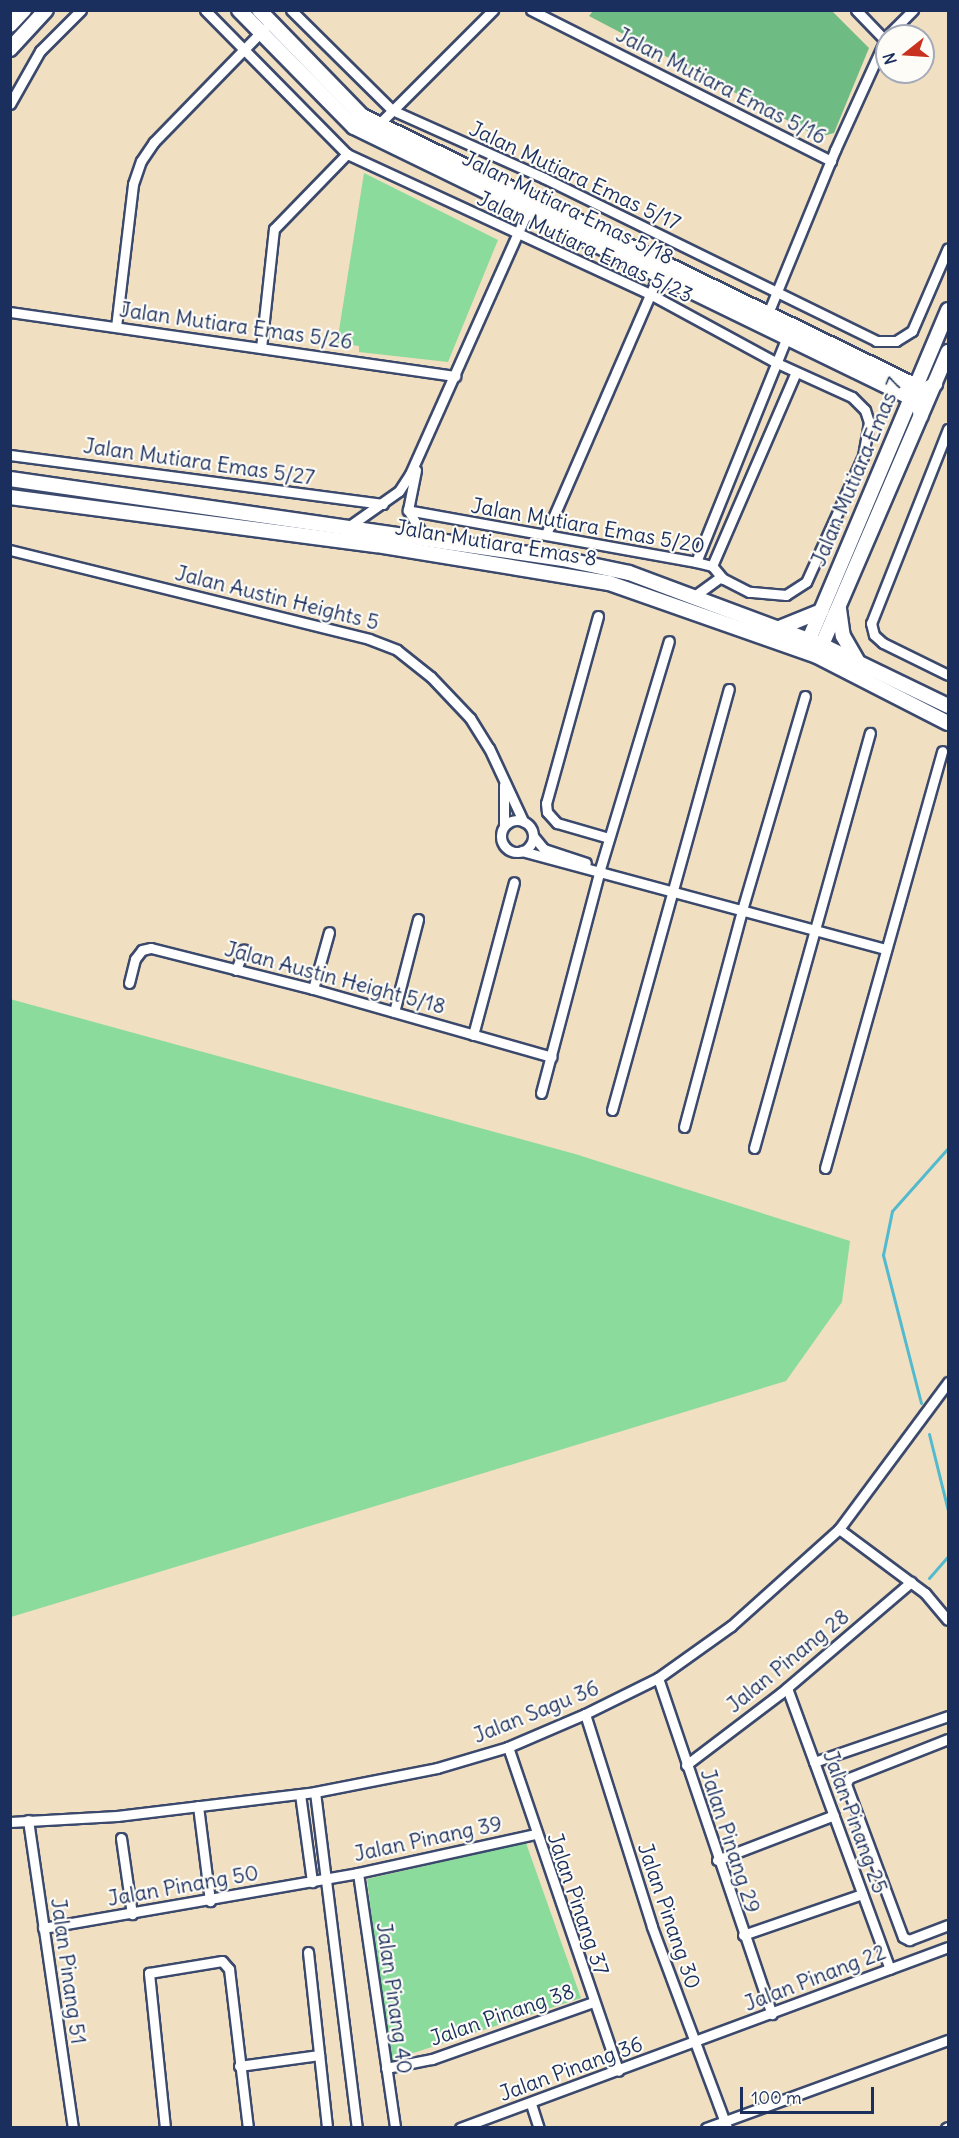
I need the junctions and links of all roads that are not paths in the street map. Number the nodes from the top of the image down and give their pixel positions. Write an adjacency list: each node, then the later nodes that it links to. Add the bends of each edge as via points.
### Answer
1 (24, 10): 13 (street)
2 (46, 10): 17 (street)
3 (81, 10): 19 (street, via 40,51)
4 (205, 10): 16 (street, Jalan Mutiara Emas 5/23)
5 (239, 10): 15 (street, Jalan Mutiara Emas 5/18)
6 (259, 10): 15 (street, Jalan Mutiara Emas 5/18)
7 (291, 10): 20 (street, Jalan Mutiara Emas 5/17)
8 (494, 10): 20 (street)
9 (531, 10): 23 (street, Jalan Mutiara Emas 5/16)
10 (856, 10): 14 (street)
11 (913, 10): 12 (street)
12 (899, 24)
13 (10, 25)
14 (875, 27)
15 (266, 28): 16 (street); 21 (street, Jalan Mutiara Emas 5/18, via 357,112); 24 (street, Jalan Mutiara Emas 5/18, via 354,127)
16 (244, 49): 22 (street, Jalan Mutiara Emas 5/23); 34 (street, via 154,142 141,162 133,184)
17 (10, 50)
18 (875, 62): 23 (street)
19 (10, 104)
20 (392, 110): 21 (street); 30 (street, Jalan Mutiara Emas 5/17, via 544,178)
21 (378, 125): 27 (street, Jalan Mutiara Emas 5/18)
22 (347, 154): 25 (street, Jalan Mutiara Emas 5/23); 36 (street, via 274,229)
23 (831, 161): 30 (street)
24 (527, 213): 25 (street); 28 (street, Jalan Mutiara Emas 5/18)
25 (515, 235): 29 (street, Jalan Mutiara Emas 5/23); 40 (street)
26 (948, 248): 30 (street, Jalan Mutiara Emas 5/17, via 912,331 889,342 869,338)
27 (664, 261): 28 (street); 32 (street, Jalan Mutiara Emas 5/18)
28 (659, 275): 29 (street); 35 (street, Jalan Mutiara Emas 5/18)
29 (650, 294): 38 (street, Jalan Mutiara Emas 5/23); 53 (street)
30 (777, 294): 32 (street)
31 (948, 310): 42 (street, Jalan Mutiara Emas 7)
32 (769, 311): 35 (street, via 784,326); 42 (street, Jalan Mutiara Emas 5/18)
33 (10, 312): 34 (street, Jalan Mutiara Emas 5/26)
34 (116, 327): 36 (street, Jalan Mutiara Emas 5/26)
35 (789, 338): 38 (street); 42 (street, Jalan Mutiara Emas 5/18)
36 (261, 348): 40 (street, Jalan Mutiara Emas 5/26)
37 (948, 352): 41 (street, Jalan Mutiara Emas 7)
38 (777, 363): 39 (street, Jalan Mutiara Emas 5/23); 56 (street)
39 (796, 372): 45 (street, Jalan Mutiara Emas 5/23, via 857,401 868,416); 57 (street)
40 (455, 376): 47 (street)
41 (935, 384): 42 (street); 43 (street, Jalan Mutiara Emas 7)
42 (916, 393): 43 (street); 61 (street, Jalan Mutiara Emas 7)
43 (921, 416): 60 (street, Jalan Mutiara Emas 7)
44 (948, 429): 67 (street, via 872,616 871,628 878,640)
45 (870, 435): 58 (street, Jalan Mutiara Emas 5/20, via 806,582 786,595 769,595 749,592)
46 (10, 455): 50 (street, Jalan Mutiara Emas 5/27)
47 (418, 459): 50 (street, via 399,491); 51 (street)
48 (10, 479): 52 (street, Jalan Mutiara Emas 8)
49 (10, 497): 65 (street, Jalan Mutiara Emas 8, via 377,545 609,584)
50 (383, 504): 52 (street)
51 (408, 510): 53 (street, Jalan Mutiara Emas 5/20, via 474,525); 54 (street)
52 (348, 527): 54 (street, Jalan Mutiara Emas 8)
53 (546, 534): 56 (street, Jalan Mutiara Emas 5/20)
54 (426, 540): 59 (street, Jalan Mutiara Emas 8, via 628,573)
55 (10, 550): 74 (street, Jalan Austin Heights 5, via 383,644 412,662 462,708 489,748)
56 (696, 562): 57 (street, Jalan Mutiara Emas 5/20)
57 (712, 566): 58 (street, Jalan Mutiara Emas 5/20)
58 (721, 577): 59 (street)
59 (693, 597): 63 (street, Jalan Mutiara Emas 8)
60 (839, 607): 65 (street, Jalan Mutiara Emas 7); 66 (street, via 843,636)
61 (821, 610): 63 (street); 65 (street, Jalan Mutiara Emas 7)
62 (598, 616): 78 (street, via 546,803 547,812 557,823)
63 (777, 628): 65 (street, Jalan Mutiara Emas 8)
64 (669, 640): 78 (street)
65 (813, 648): 66 (street, Jalan Mutiara Emas 8); 71 (street, Jalan Mutiara Emas 8)
66 (858, 661): 70 (street, Jalan Mutiara Emas 8)
67 (948, 675)
68 (729, 689): 82 (street)
69 (805, 696): 83 (street)
70 (948, 706)
71 (948, 723)
72 (870, 733): 85 (street)
73 (942, 751): 88 (street)
74 (504, 785): 75 (street, Jalan Austin Heights 5); 76 (street)
75 (523, 820): 76 (street); 77 (street)
76 (504, 826): 79 (street, via 504,845 512,851)
77 (534, 836): 79 (street, via 530,846); 80 (street, via 544,849)
78 (609, 838): 80 (street)
79 (522, 851): 80 (street)
80 (595, 868): 82 (street); 94 (street)
81 (514, 882): 93 (street)
82 (672, 891): 83 (street); 96 (street)
83 (741, 910): 85 (street); 97 (street)
84 (418, 920): 92 (street)
85 (816, 928): 88 (street); 98 (street)
86 (329, 932): 91 (street)
87 (244, 949): 89 (street)
88 (885, 949): 99 (street)
89 (237, 970): 90 (street, Jalan Austin Height 5/18, via 151,948 142,950 135,959); 91 (street, Jalan Austin Height 5/18)
90 (129, 982)
91 (313, 989): 92 (street, Jalan Austin Height 5/18)
92 (394, 1012): 93 (street, Jalan Austin Height 5/18)
93 (473, 1035): 94 (street, Jalan Austin Height 5/18)
94 (552, 1058): 95 (street)
95 (542, 1093)
96 (612, 1110)
97 (684, 1127)
98 (754, 1148)
99 (825, 1168)
100 (948, 1382): 101 (street, Jalan Sagu 36)
101 (839, 1529): 102 (street); 104 (street, Jalan Sagu 36, via 731,1626)
102 (911, 1582): 103 (street); 105 (street, Jalan Pinang 28)
103 (948, 1620)
104 (658, 1678): 106 (street, Jalan Sagu 36); 111 (street, Jalan Pinang 29)
105 (787, 1688): 110 (street, Jalan Pinang 25); 111 (street, Jalan Pinang 28)
106 (585, 1714): 109 (street, Jalan Sagu 36); 136 (street, Jalan Pinang 30, via 652,1927)
107 (948, 1716): 110 (street)
108 (948, 1739): 127 (street, via 849,1778 846,1784 903,1937 909,1940)
109 (508, 1747): 112 (street, Jalan Sagu 36, via 437,1768); 118 (street, Jalan Pinang 37)
110 (814, 1762): 115 (street, Jalan Pinang 25)
111 (686, 1765): 120 (street, Jalan Pinang 29)
112 (315, 1792): 113 (street, Jalan Sagu 36); 122 (street)
113 (300, 1794): 114 (street, Jalan Sagu 36); 123 (street)
114 (198, 1806): 116 (street, Jalan Sagu 36); 125 (street)
115 (834, 1815): 120 (street); 124 (street, Jalan Pinang 25)
116 (28, 1820): 117 (street, Jalan Sagu 36); 128 (street, Jalan Pinang 51)
117 (10, 1822)
118 (536, 1834): 121 (street, Jalan Pinang 39); 133 (street, Jalan Pinang 37)
119 (121, 1838): 126 (street)
120 (717, 1860): 129 (street, Jalan Pinang 29)
121 (358, 1873): 122 (street, Jalan Pinang 39); 139 (street, Jalan Pinang 40)
122 (328, 1879): 123 (street, Jalan Pinang 50); 147 (street)
123 (312, 1882): 125 (street, Jalan Pinang 50)
124 (862, 1894): 129 (street); 132 (street, Jalan Pinang 25)
125 (210, 1901): 126 (street, Jalan Pinang 50)
126 (132, 1914): 128 (street, Jalan Pinang 50)
127 (948, 1925)
128 (43, 1928): 143 (street, Jalan Pinang 51)
129 (743, 1935): 134 (street, Jalan Pinang 29)
130 (948, 1951): 132 (street, Jalan Pinang 22)
131 (308, 1953): 137 (street)
132 (890, 1969): 134 (street, Jalan Pinang 22)
133 (593, 2002): 139 (street, Jalan Pinang 38, via 432,2059); 140 (street, Jalan Pinang 37)
134 (772, 2014): 136 (street, Jalan Pinang 22)
135 (948, 2040): 142 (street)
136 (694, 2043): 140 (street, Jalan Pinang 36); 142 (street, Jalan Pinang 30)
137 (319, 2055): 138 (street); 146 (street)
138 (239, 2066): 144 (street, via 226,1963 148,1973); 145 (street)
139 (386, 2068): 148 (street, Jalan Pinang 40)
140 (618, 2071): 141 (street, Jalan Pinang 36)
141 (531, 2104): 149 (street, Jalan Pinang 36); 150 (street)
142 (726, 2124): 151 (street)
143 (70, 2127)
144 (165, 2127)
145 (248, 2127)
146 (327, 2127)
147 (357, 2127)
148 (395, 2127)
149 (460, 2127)
150 (539, 2127)
151 (706, 2127)

